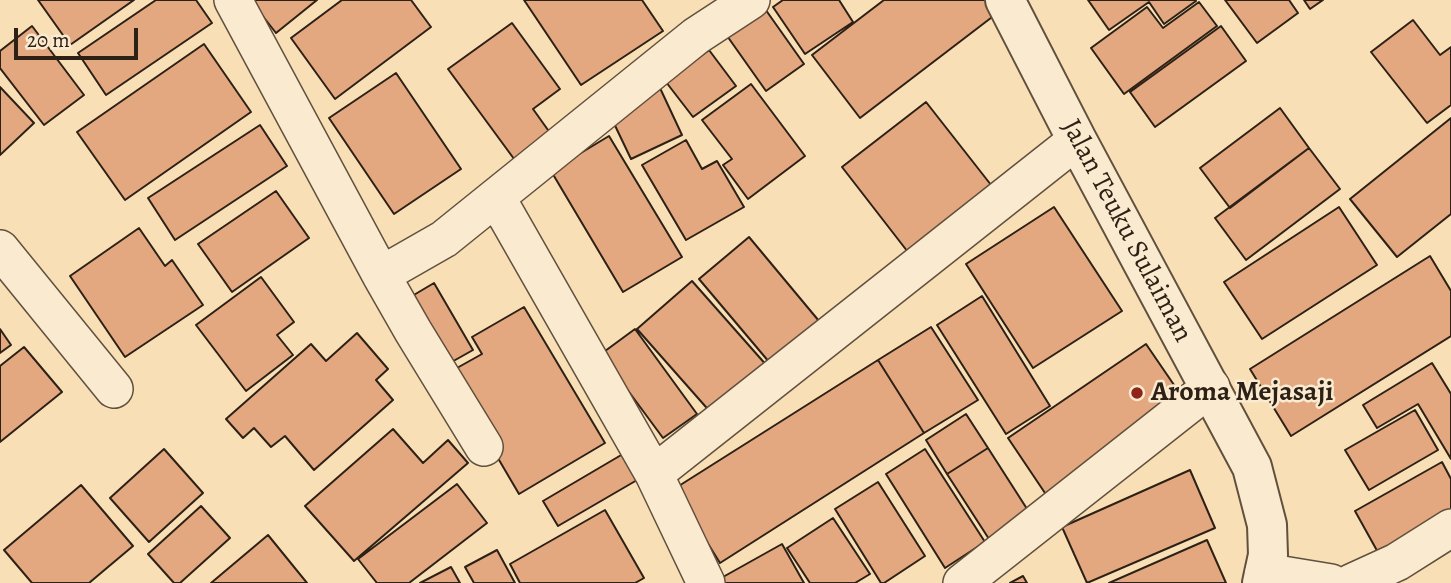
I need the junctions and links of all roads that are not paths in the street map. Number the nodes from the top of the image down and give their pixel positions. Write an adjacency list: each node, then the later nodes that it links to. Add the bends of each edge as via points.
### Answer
1 (233, 0): 7 (street)
2 (751, 0): 5 (street, via 696,36)
3 (1005, 0): 4 (street, Jalan Teuku Sulaiman)
4 (1076, 140): 8 (street, Jalan Teuku Sulaiman); 11 (street)
5 (496, 197): 7 (street, via 444,239); 11 (street)
6 (0, 250): 9 (street)
7 (381, 275): 10 (street)
8 (1211, 387): 13 (street, Jalan Teuku Sulaiman, via 1252,467 1259,492 1267,526); 15 (street)
9 (114, 389)
10 (484, 447)
11 (654, 474): 14 (street)
12 (1451, 527): 17 (street, via 1397,562)
13 (1263, 578): 16 (street)
14 (706, 583)
15 (962, 583)
16 (1331, 583)
17 (1351, 583)

